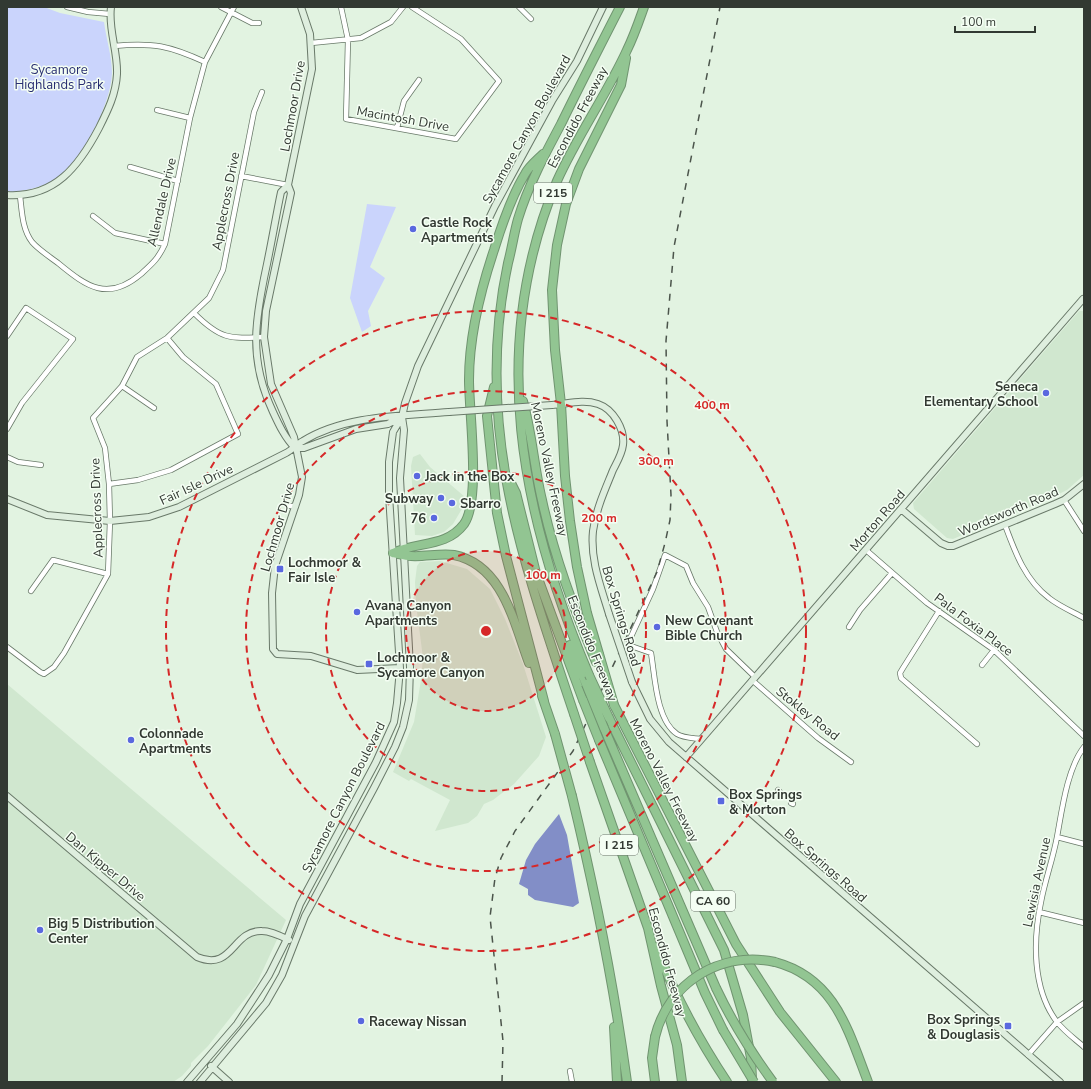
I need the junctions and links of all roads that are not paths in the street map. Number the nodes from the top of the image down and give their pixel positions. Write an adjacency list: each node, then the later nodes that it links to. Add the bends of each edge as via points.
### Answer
1 (67, 7): 12 (street, via 88,12)
2 (221, 7): 13 (street)
3 (234, 7): 13 (street, Allendale Drive)
4 (301, 7): 17 (street, Lochmoor Drive, via 307,21)
5 (341, 7): 16 (street)
6 (403, 7): 16 (street, via 391,22 361,38)
7 (412, 7): 25 (street, Macintosh Drive, via 461,38 499,81 456,139)
8 (519, 7): 14 (street)
9 (602, 7): 47 (street, Sycamore Canyon Boulevard, via 582,50 522,156 466,264 418,366)
10 (620, 7): 26 (highway, Escondido Freeway / I 215)
11 (644, 7): 19 (highway, Escondido Freeway / I 215)
12 (111, 10): 18 (street)
13 (231, 12): 15 (street, via 252,23); 20 (street, Allendale Drive)
14 (531, 19)
15 (259, 23)
16 (348, 40): 17 (street); 25 (street, Macintosh Drive, via 346,119)
17 (311, 43): 30 (street, Lochmoor Drive, via 312,69)
18 (114, 46): 20 (street, via 163,46); 32 (street, via 117,73 114,94 85,154 73,169 54,184)
19 (627, 51): 41 (highway, Escondido Freeway / I 215, via 561,174 544,216 527,282); 45 (highway, via 621,86 572,186 557,244 552,311)
20 (205, 62): 24 (street, Allendale Drive)
21 (420, 80): 25 (street, via 404,101)
22 (262, 92): 28 (street, Applecross Drive, via 254,112)
23 (157, 110): 24 (street)
24 (190, 118): 29 (street, Allendale Drive)
25 (397, 128)
26 (548, 149): 42 (highway, Escondido Freeway / I 215, via 518,219 504,285 498,330); 64 (highway, via 525,172 511,202 476,308 469,379 473,490 469,514 464,523 449,537)
27 (130, 167): 29 (street)
28 (241, 176): 30 (street); 36 (street, Applecross Drive, via 223,270 208,298)
29 (178, 181): 34 (street, Allendale Drive)
30 (288, 185): 39 (street, Lochmoor Drive, via 281,192 259,301); 40 (street, Lochmoor Drive, via 291,193 266,311)
31 (7, 195): 32 (street)
32 (20, 196): 34 (street, Allendale Drive, via 23,222 32,242 79,280 92,287 112,290 128,285 158,260)
33 (93, 216): 34 (street, via 115,233)
34 (165, 244)
35 (1084, 299): 59 (street, Morton Road)
36 (194, 313): 38 (street, Applecross Drive); 39 (street, via 208,327 223,335)
37 (7, 336): 48 (street, via 26,308 72,339 22,403)
38 (167, 338): 43 (street, Applecross Drive, via 137,357); 53 (street, via 183,357 216,384 238,434 171,470 138,480)
39 (255, 338): 40 (street); 49 (street, Lochmoor Drive, via 258,368 268,400 288,442)
40 (264, 338): 49 (street, Lochmoor Drive, via 271,384 294,437)
41 (519, 349): 44 (highway, Escondido Freeway / I 215); 111 (highway, bridge, via 516,413 520,455 529,511 550,589 604,728 716,988 747,1045)
42 (496, 379): 52 (highway, Escondido Freeway / I 215); 78 (highway, via 487,416 497,513)
43 (122, 386): 46 (street); 53 (street, Applecross Drive, via 94,418 105,448)
44 (519, 388): 74 (highway, Moreno Valley Freeway, via 527,416 550,535 576,614); 110 (highway, Escondido Freeway / I 215, bridge, via 525,467 538,532 559,599 608,718 724,950 744,1015)
45 (557, 404): 47 (street, Fair Isle Drive, bridge); 74 (highway, via 573,544); 83 (street, Box Springs Road, bridge, via 598,404 616,418 623,435 621,452 598,509 593,532 593,556 609,614 632,682 646,713 655,726)
46 (154, 408)
47 (402, 417): 49 (street, Fair Isle Drive, via 376,417 336,427 302,441); 64 (street, Sycamore Canyon Boulevard, via 404,430 400,478); 65 (street, Sycamore Canyon Boulevard, via 393,432 389,462)
48 (7, 430)
49 (295, 448): 58 (street, Lochmoor Drive, via 302,478); 60 (street, Fair Isle Drive, via 179,507 149,517)
50 (7, 457): 51 (street, via 18,462)
51 (41, 465)
52 (504, 469): 90 (highway, Escondido Freeway / I 215, bridge, via 515,527 528,573); 110 (highway, bridge, via 516,493 536,573 552,621 599,740 702,986 723,1030)
53 (109, 484): 60 (street, Applecross Drive)
54 (1084, 484): 56 (street, Wordsworth Road)
55 (7, 499): 60 (street, Fair Isle Drive, via 47,515)
56 (1064, 500): 61 (street, Wordsworth Road); 62 (street)
57 (288, 506): 58 (street)
58 (296, 506): 76 (street, Lochmoor Drive, via 275,566 272,593 273,649 277,654 311,656 357,670)
59 (901, 509): 61 (street, Wordsworth Road, via 948,546 958,545); 63 (street, Morton Road)
60 (110, 521): 67 (street, Applecross Drive)
61 (1005, 525): 70 (street, via 1025,572 1048,598)
62 (1084, 531)
63 (866, 550): 66 (street, Pala Foxia Place); 77 (street, Morton Road)
64 (404, 551): 65 (highway); 78 (highway, via 455,556 472,562 488,573 504,597); 92 (street, Sycamore Canyon Boulevard, via 410,667 409,700 403,727 306,916)
65 (393, 553): 76 (street, Sycamore Canyon Boulevard)
66 (892, 573): 69 (street, Pala Foxia Place); 71 (street)
67 (108, 574): 68 (street, via 53,560); 72 (street, Applecross Drive, via 54,667 44,674)
68 (31, 591)
69 (940, 611): 73 (street, Pala Foxia Place); 81 (street, via 906,662 900,673 901,678)
70 (1084, 618)
71 (849, 627)
72 (7, 647)
73 (994, 650): 75 (street); 79 (street, Pala Foxia Place)
74 (597, 658): 112 (highway, Moreno Valley Freeway / CA 60, bridge, via 614,705 736,944 780,1012)
75 (982, 665)
76 (400, 668): 91 (street, Sycamore Canyon Boulevard, via 394,722 300,904)
77 (753, 679): 80 (street, Morton Road); 80 (street, Stokley Road, via 726,649 708,607 686,566 665,555 629,641 631,646 651,653 660,706 667,722 678,734); 84 (street, Stokley Road, via 818,738)
78 (544, 701): 93 (highway, bridge, via 572,796 589,866)
79 (1084, 736)
80 (701, 739): 83 (street, Morton Road)
81 (977, 744)
82 (1084, 747): 86 (street, Lewisia Avenue, via 1074,766 1059,820)
83 (686, 757): 97 (street, Box Springs Road)
84 (850, 762)
85 (7, 796): 91 (street, Dan Kipper Drive, via 197,957 217,961 226,956 246,936 257,931)
86 (1057, 837): 87 (street); 88 (street, Lewisia Avenue)
87 (1084, 844)
88 (1039, 912): 89 (street); 95 (street, Lewisia Avenue, via 1036,931 1038,970 1044,997)
89 (1084, 923)
90 (648, 928): 108 (highway, Escondido Freeway / I 215, via 677,1045); 109 (highway, via 677,995)
91 (287, 939): 92 (street, Dan Kipper Drive); 98 (street, Sycamore Canyon Boulevard, via 257,997)
92 (296, 942): 99 (street, Sycamore Canyon Boulevard, via 282,975 266,1003)
93 (610, 976): 105 (highway); 106 (highway)
94 (1084, 1003): 95 (street)
95 (1057, 1022): 96 (street, Lewisia Avenue); 97 (street)
96 (1084, 1047)
97 (1028, 1055): 114 (street, Box Springs Road)
98 (205, 1062): 99 (street); 101 (street, Sycamore Canyon Boulevard)
99 (212, 1068): 102 (street, Sycamore Canyon Boulevard); 103 (street)
100 (570, 1071): 104 (street)
101 (187, 1082)
102 (200, 1082)
103 (229, 1082)
104 (572, 1082)
105 (618, 1082)
106 (627, 1082)
107 (655, 1082): 113 (highway, bridge, via 652,1058 655,1037 668,1005 682,988 697,976 735,960 753,959 775,962 796,969 810,977 828,994 841,1014)
108 (682, 1082)
109 (727, 1082)
110 (753, 1082)
111 (773, 1082)
112 (836, 1082)
113 (868, 1082)
114 (1060, 1082)

